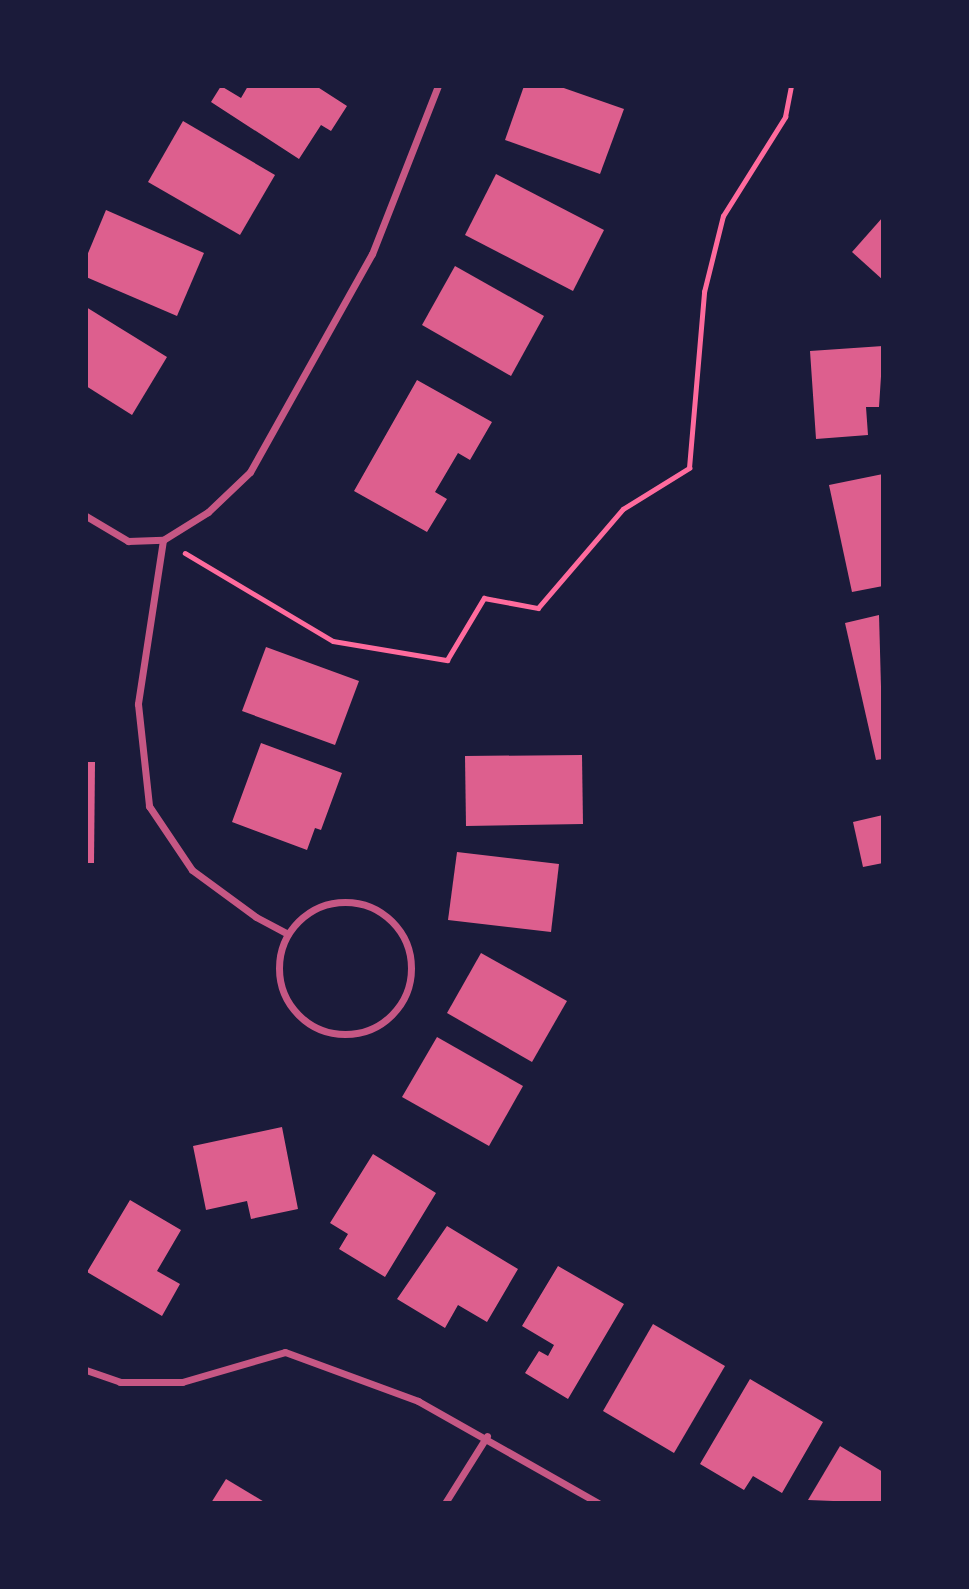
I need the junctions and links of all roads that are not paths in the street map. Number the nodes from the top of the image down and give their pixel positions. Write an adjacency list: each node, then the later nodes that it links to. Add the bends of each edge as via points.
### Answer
1 (438, 86): 3 (street, via 372,254 250,472 208,512)
2 (86, 516): 3 (street, via 128,541)
3 (163, 540): 4 (street, via 138,704 149,806 192,870 256,918)
4 (288, 934): 4 (street, via 279,963 283,994 294,1012 311,1026 351,1035 389,1018 402,1002 410,980 411,957 403,935 379,912 346,901 324,905 303,916)
5 (86, 1370): 6 (street, via 120,1382 182,1382 285,1352 418,1401)
6 (487, 1436): 7 (street); 8 (street)
7 (445, 1503)
8 (598, 1503)

